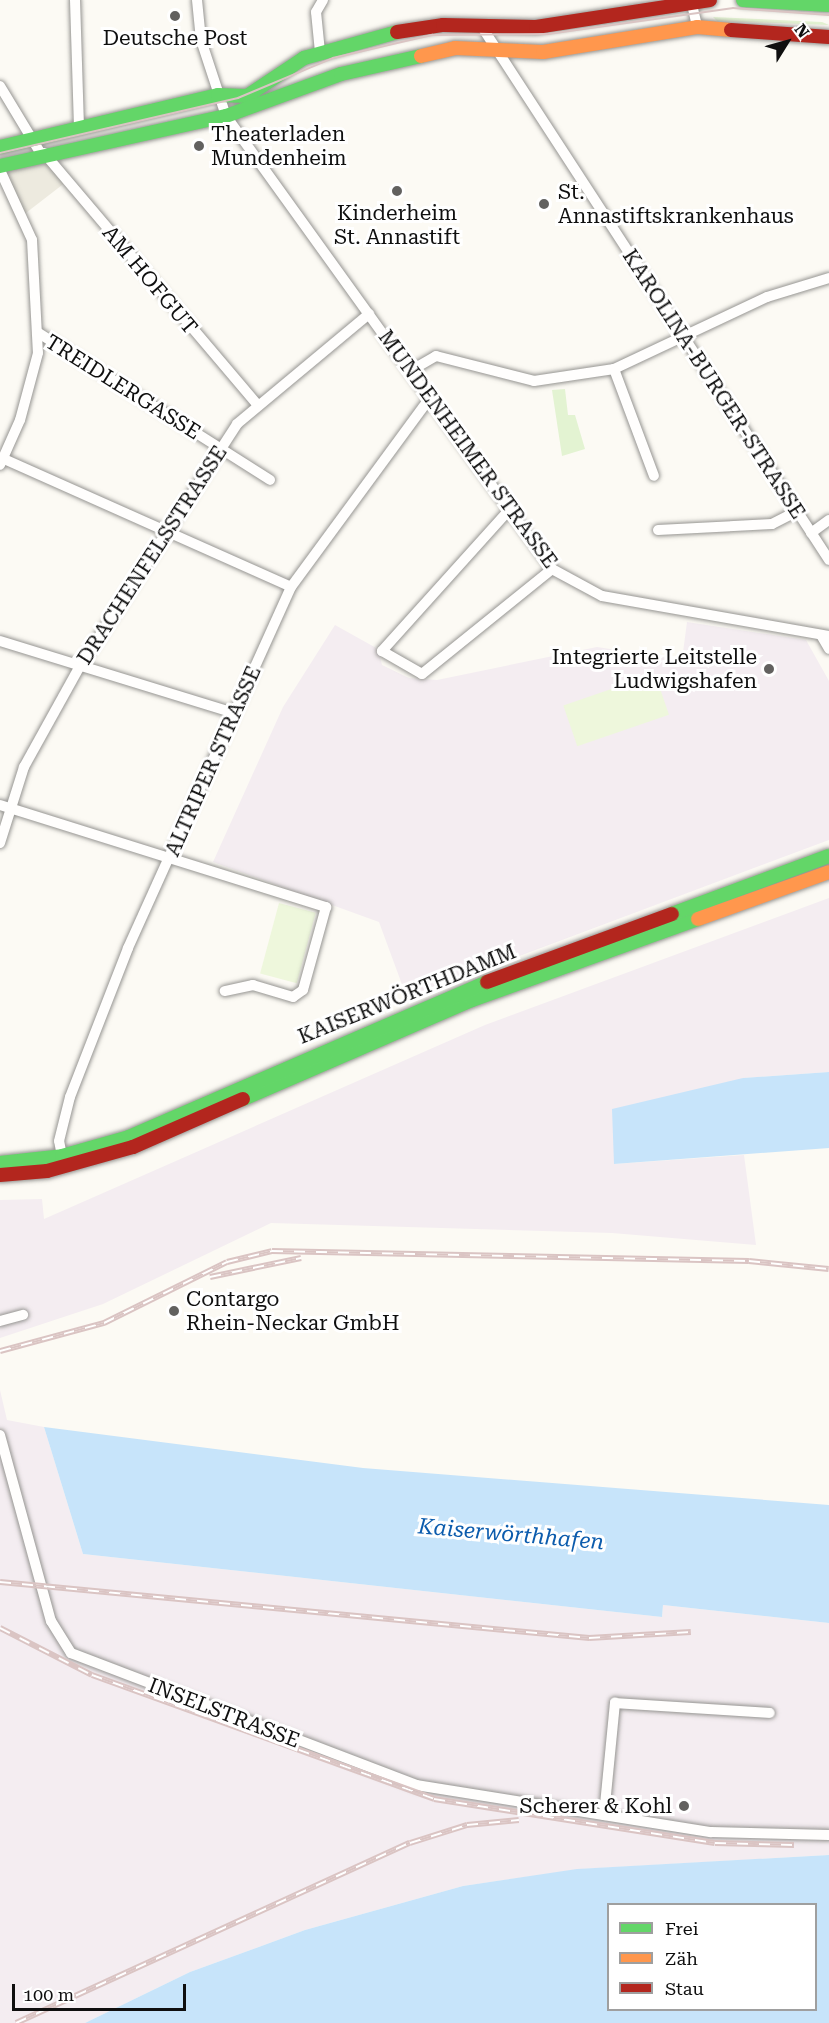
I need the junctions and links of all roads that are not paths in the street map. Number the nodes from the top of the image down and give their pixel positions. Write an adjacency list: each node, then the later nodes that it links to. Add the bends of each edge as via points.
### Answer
1 (75, 0): 17 (street)
2 (197, 0): 15 (street, MUNDENHEIMER STRASSE, via 201,40)
3 (323, 0): 13 (street, via 316,12)
4 (710, 0): 6 (main road)
5 (743, 0): 7 (main road)
6 (692, 1): 9 (main road, via 536,27); 10 (street)
7 (773, 1): 8 (main road)
8 (829, 5)
9 (482, 27): 12 (street, KAROLINA-BURGER-STRASSE); 13 (main road, via 429,26)
10 (697, 27): 11 (main road); 12 (main road, via 543,52)
11 (826, 35)
12 (499, 49): 16 (main road, via 455,48 384,63); 25 (street, KAROLINA-BURGER-STRASSE)
13 (320, 52): 15 (main road, via 299,60 253,93)
14 (0, 86): 18 (street, AM HOFGUT)
15 (218, 95): 16 (street, MUNDENHEIMER STRASSE); 17 (main road)
16 (226, 116): 20 (main road); 23 (street, MUNDENHEIMER STRASSE)
17 (79, 125): 18 (main road)
18 (30, 136): 19 (main road); 20 (street, AM HOFGUT)
19 (0, 147)
20 (42, 154): 21 (main road); 29 (street, AM HOFGUT)
21 (0, 168): 24 (street, via 32,240)
22 (829, 278): 25 (street, via 766,297)
23 (369, 314): 27 (street, MUNDENHEIMER STRASSE); 29 (street, DRACHENFELSSTRASSE)
24 (37, 332): 30 (street, TREIDLERGASSE); 31 (street, via 35,366)
25 (687, 339): 26 (street); 35 (street, KAROLINA-BURGER-STRASSE)
26 (614, 369): 27 (street, via 534,381 436,356); 32 (street)
27 (410, 371): 28 (street, MUNDENHEIMER STRASSE)
28 (430, 398): 34 (street, MUNDENHEIMER STRASSE); 42 (street, ALTRIPER STRASSE)
29 (258, 405): 30 (street, DRACHENFELSSTRASSE)
30 (220, 449): 33 (street, TREIDLERGASSE); 37 (street, DRACHENFELSSTRASSE)
31 (2, 462): 37 (street)
32 (654, 476)
33 (270, 480)
34 (509, 510): 41 (street, MUNDENHEIMER STRASSE); 41 (street, via 382,651 422,674)
35 (796, 511): 38 (street, via 772,524); 39 (street, KAROLINA-BURGER-STRASSE)
36 (829, 520): 39 (street)
37 (164, 530): 42 (street); 46 (street, DRACHENFELSSTRASSE)
38 (658, 530)
39 (810, 533): 40 (street, KAROLINA-BURGER-STRASSE)
40 (829, 560)
41 (552, 569): 43 (street, MUNDENHEIMER STRASSE, via 602,596)
42 (291, 587): 47 (street, ALTRIPER STRASSE)
43 (825, 635): 45 (street)
44 (0, 641): 46 (street)
45 (829, 650)
46 (80, 666): 47 (street); 49 (street, DRACHENFELSSTRASSE, via 24,767)
47 (234, 713): 52 (street, ALTRIPER STRASSE)
48 (0, 806): 49 (street)
49 (11, 809): 50 (street, DRACHENFELSSTRASSE); 52 (street)
50 (0, 843)
51 (829, 856): 55 (main road, KAISERWÖRTHDAMM, via 467,989 129,1137)
52 (169, 859): 54 (street, via 326,907 303,990 293,997 253,985); 55 (street, ALTRIPER STRASSE, via 70,1097 59,1141)
53 (827, 874): 57 (main road, KAISERWÖRTHDAMM, via 472,1000 133,1147 47,1171)
54 (225, 991)
55 (62, 1156): 56 (main road, KAISERWÖRTHDAMM)
56 (0, 1163)
57 (0, 1175)
58 (23, 1315): 59 (street)
59 (0, 1321)
60 (0, 1435): 62 (street, INSELSTRASSE, via 51,1621 71,1653 416,1785)
61 (770, 1713): 62 (street, via 615,1703)
62 (604, 1815): 63 (street, INSELSTRASSE, via 711,1832)
63 (829, 1835)

